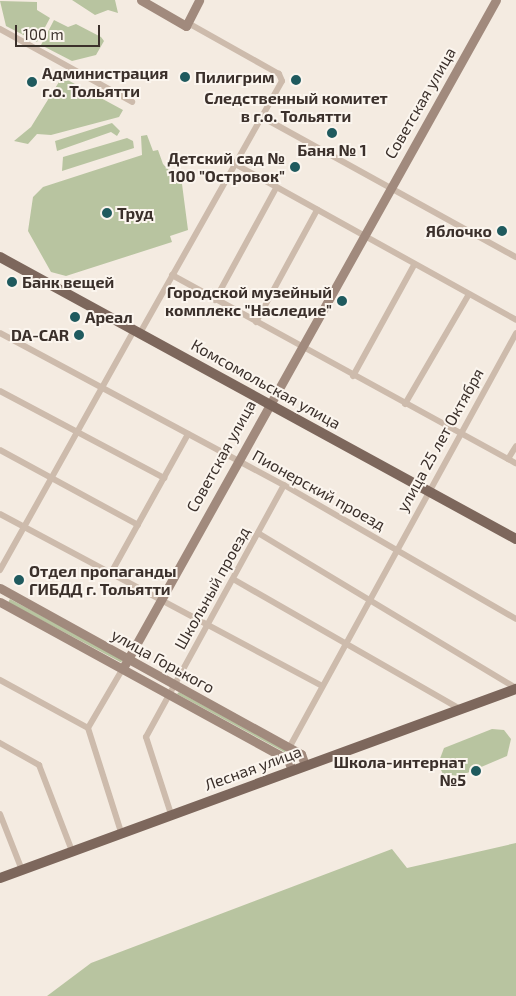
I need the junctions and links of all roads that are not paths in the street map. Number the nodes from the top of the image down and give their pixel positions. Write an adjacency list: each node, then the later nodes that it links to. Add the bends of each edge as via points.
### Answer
1 (199, 0): 4 (main road)
2 (496, 0): 10 (main road, Советская улица)
3 (144, 1): 4 (main road)
4 (187, 24): 7 (street, via 279,74 282,81)
5 (0, 29): 6 (street)
6 (132, 102)
7 (262, 117): 8 (street); 10 (street)
8 (235, 164): 9 (street); 16 (street)
9 (276, 188): 11 (street); 18 (street)
10 (389, 188): 12 (main road, Советская улица); 14 (street)
11 (317, 210): 12 (street); 20 (street)
12 (362, 236): 15 (street); 24 (main road, Советская улица)
13 (0, 257): 21 (main road, Комсомольская улица)
14 (516, 257)
15 (414, 264): 17 (street); 25 (street)
16 (172, 275): 18 (street); 21 (street)
17 (469, 294): 19 (street); 29 (street)
18 (215, 300): 20 (street)
19 (516, 320)
20 (256, 322): 24 (street)
21 (137, 331): 26 (street); 28 (main road, Комсомольская улица)
22 (516, 332): 31 (street, улица 25 лет Октября)
23 (0, 333): 26 (street, Пионерский проезд)
24 (299, 347): 25 (street); 28 (main road, Советская улица)
25 (353, 376): 29 (street)
26 (103, 386): 30 (street); 32 (street, Пионерский проезд)
27 (0, 391): 30 (street)
28 (268, 402): 36 (main road, Советская улица); 41 (main road, Комсомольская улица)
29 (405, 404): 31 (street)
30 (77, 432): 38 (street); 39 (street)
31 (460, 433): 35 (street); 41 (street, улица 25 лет Октября)
32 (188, 434): 36 (street, Пионерский проезд); 38 (street)
33 (516, 446): 35 (street)
34 (0, 450): 39 (street)
35 (508, 459): 37 (street)
36 (236, 460): 40 (street, Пионерский проезд); 53 (main road, Советская улица)
37 (516, 464)
38 (164, 478): 43 (street)
39 (51, 479): 43 (street); 44 (street)
40 (284, 485): 45 (street, Школьный проезд); 47 (street, Пионерский проезд)
41 (427, 490): 46 (main road, Комсомольская улица); 47 (street, улица 25 лет Октября)
42 (0, 514): 44 (street)
43 (138, 525): 49 (street)
44 (24, 527): 48 (street); 49 (street)
45 (258, 533): 50 (street, Школьный проезд); 52 (street)
46 (516, 539)
47 (395, 548): 52 (street, улица 25 лет Октября); 55 (street, Пионерский проезд)
48 (0, 570)
49 (111, 573): 53 (street)
50 (233, 578): 56 (street, Школьный проезд); 57 (street)
51 (0, 588): 58 (main road, улица Горького)
52 (368, 598): 57 (street, улица 25 лет Октября); 63 (street)
53 (160, 599): 56 (street); 58 (main road, Советская улица)
54 (0, 602): 59 (main road, улица Горького)
55 (516, 618)
56 (207, 625): 61 (street, Школьный проезд); 62 (street)
57 (344, 642): 62 (street, улица 25 лет Октября); 65 (street)
58 (128, 659): 59 (main road, Советская улица); 61 (main road, улица Горького)
59 (123, 668): 64 (main road, улица Горького); 66 (street, Советская улица)
60 (0, 680): 66 (street)
61 (174, 684): 64 (street, Школьный проезд); 68 (main road, улица Горького)
62 (322, 686): 68 (street, улица 25 лет Октября)
63 (516, 688): 65 (main road, Лесная улица)
64 (169, 694): 70 (main road, улица Горького, via 288,760); 72 (street, Школьный проезд, via 146,737)
65 (460, 709): 69 (main road, Лесная улица)
66 (88, 728): 73 (street)
67 (0, 743): 74 (street, via 39,765)
68 (289, 748): 69 (main road, улица Горького, via 301,754)
69 (305, 765): 70 (main road, Лесная улица)
70 (292, 770): 72 (main road, Лесная улица)
71 (0, 814): 75 (street)
72 (171, 814): 73 (main road, Лесная улица)
73 (121, 832): 74 (main road, Лесная улица)
74 (72, 851): 75 (main road, Лесная улица)
75 (22, 870): 76 (main road, Лесная улица)
76 (0, 878)

